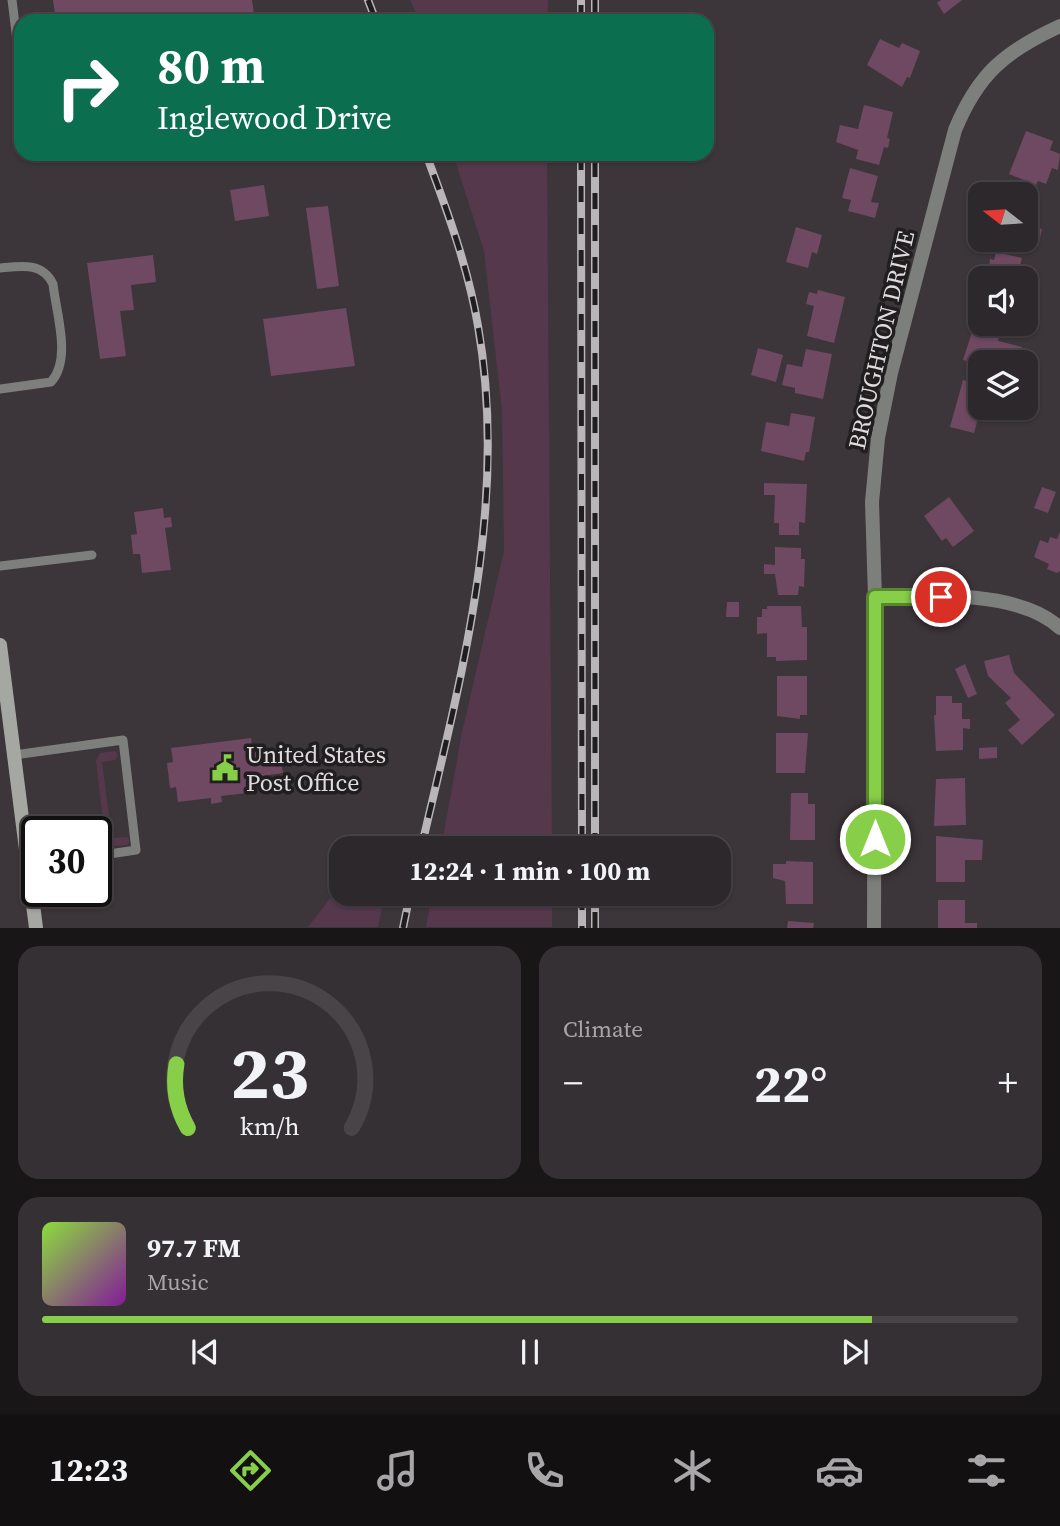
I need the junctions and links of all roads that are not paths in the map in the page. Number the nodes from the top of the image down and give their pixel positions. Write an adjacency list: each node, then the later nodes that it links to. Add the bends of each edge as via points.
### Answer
1 (1060, 26): 6 (street, BROUGHTON DRIVE, via 1024,42 996,64 966,103 955,131 878,438 872,502)
2 (0, 268): 3 (lane, via 29,267 48,273 62,359 60,372 51,382)
3 (0, 389)
4 (92, 555): 5 (lane)
5 (0, 566)
6 (875, 597): 7 (street, via 922,595 1018,606 1037,612); 14 (street, BROUGHTON DRIVE)
7 (1060, 628)
8 (0, 645): 9 (main road)
9 (14, 755): 10 (main road); 11 (lane, via 123,740 136,850)
10 (24, 816)
11 (112, 854)
12 (35, 907): 13 (main road)
13 (36, 928)
14 (874, 928)

